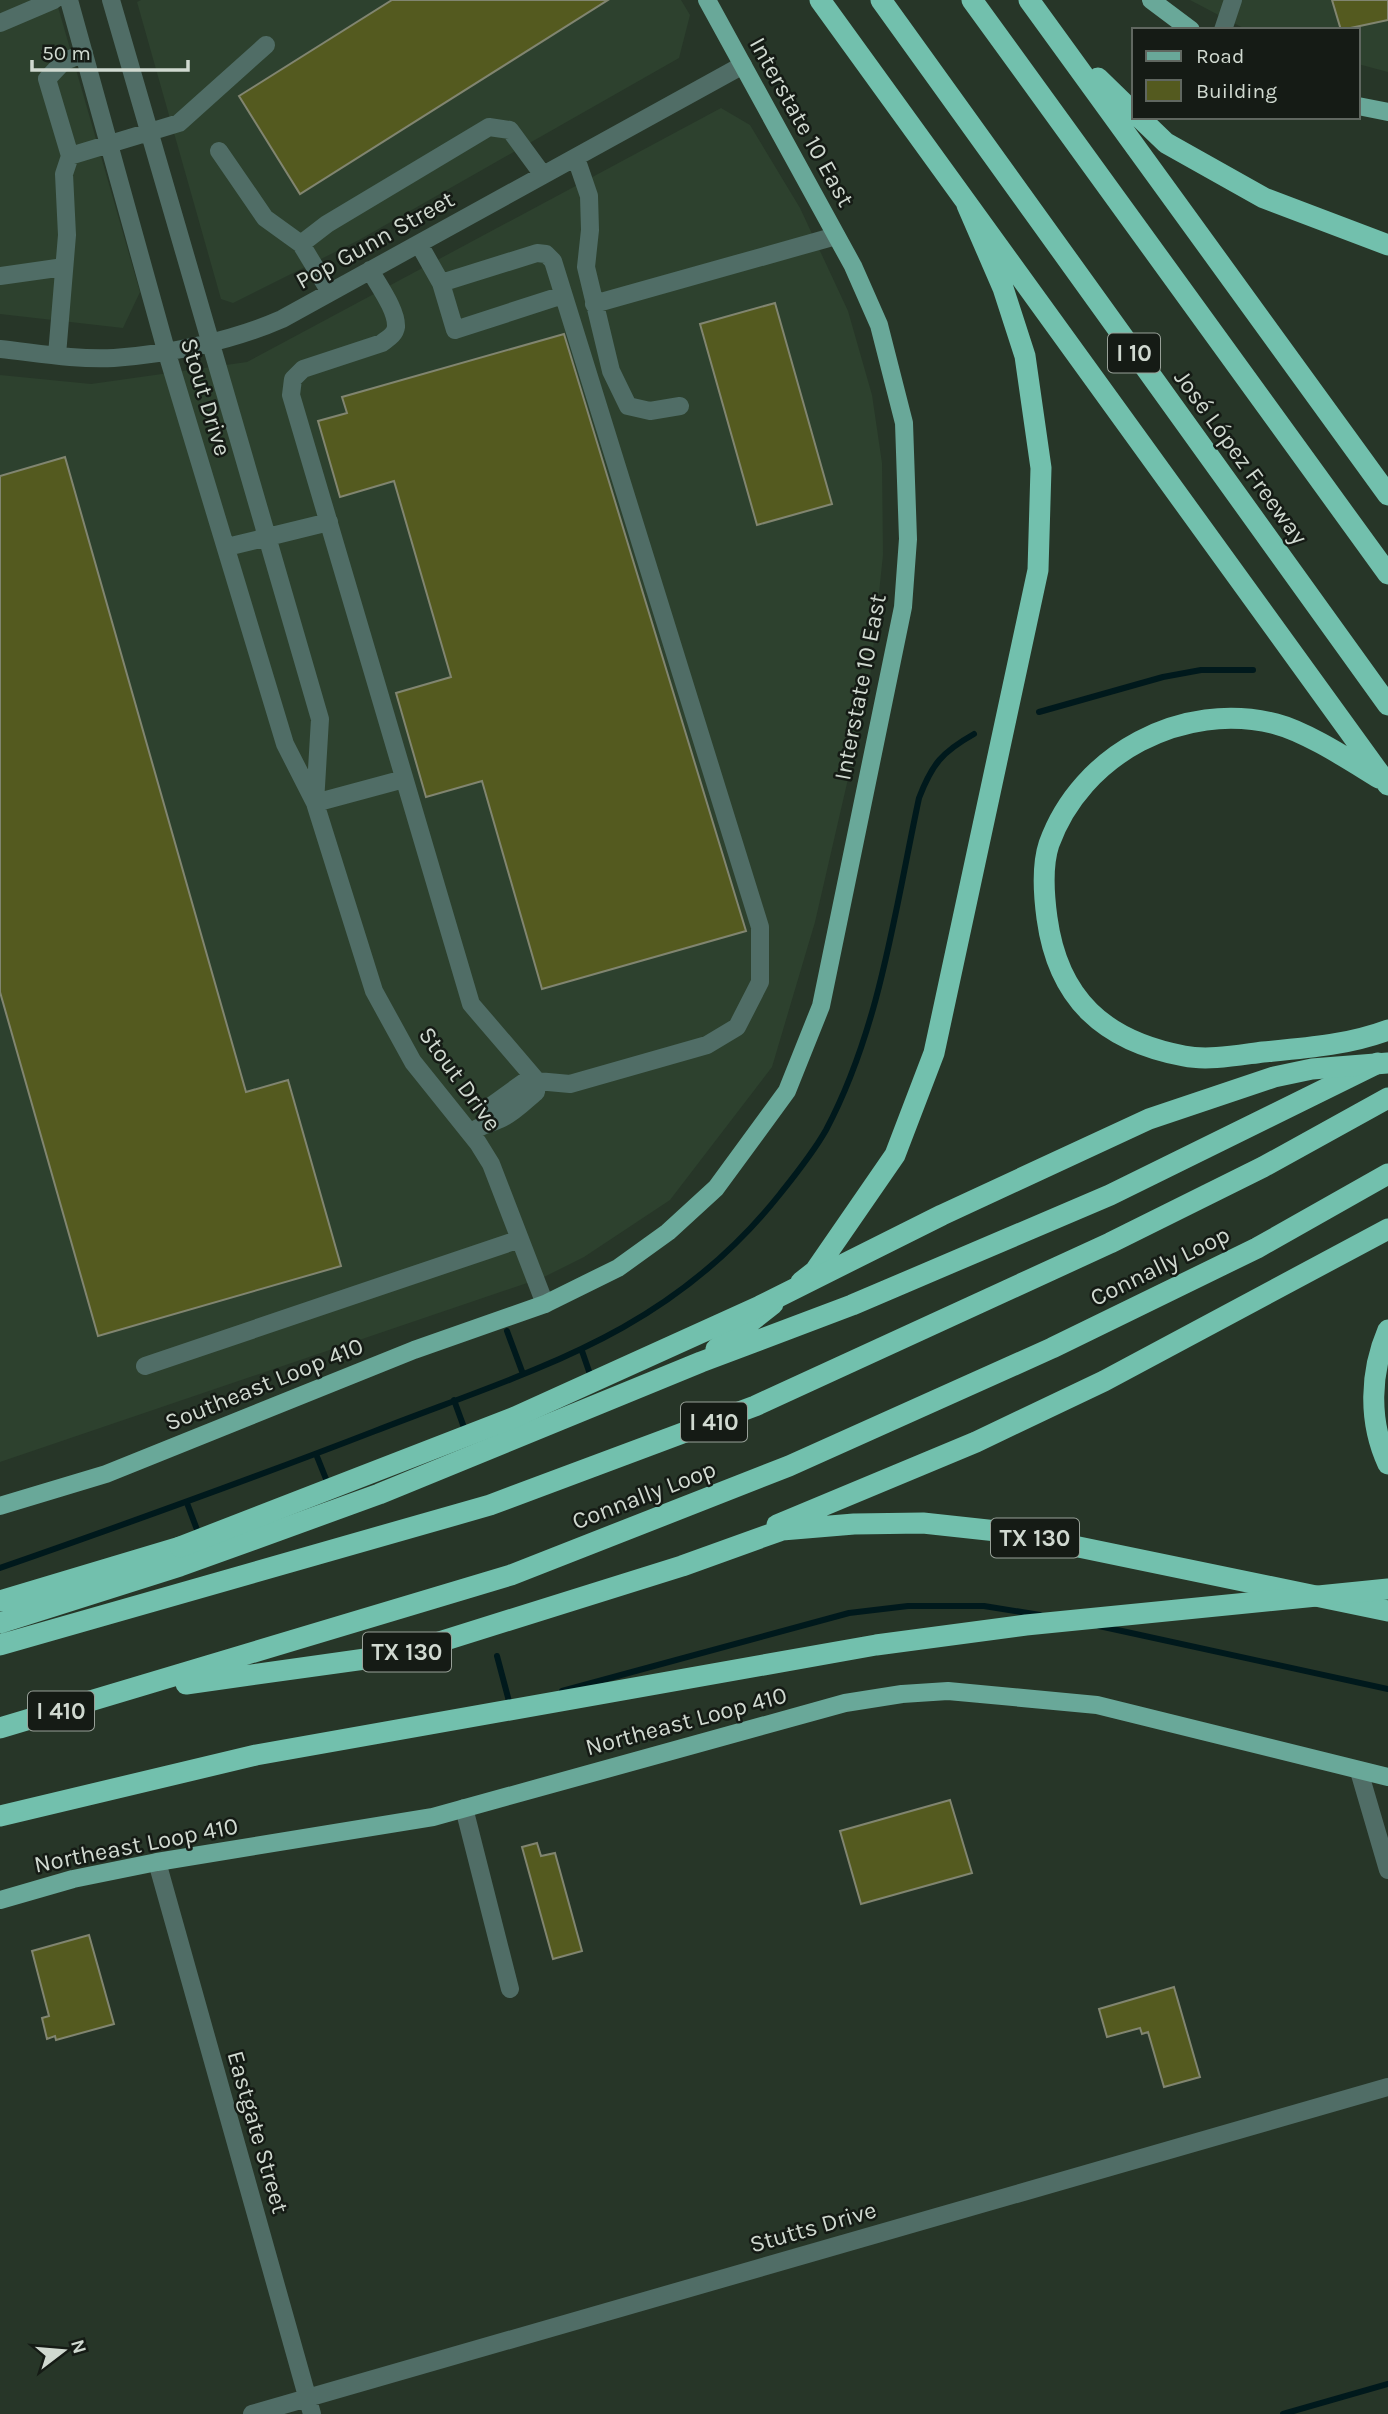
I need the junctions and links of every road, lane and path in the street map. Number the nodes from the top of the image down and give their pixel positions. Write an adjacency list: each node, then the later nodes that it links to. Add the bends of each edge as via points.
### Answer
1 (54, 0): 11 (street)
2 (69, 0): 16 (street, Stout Drive)
3 (111, 0): 22 (street, Stout Drive)
4 (706, 0): 17 (main road, Interstate 10 East)
5 (820, 0): 28 (highway)
6 (881, 0): 50 (highway, José López Freeway / I 10)
7 (972, 0): 49 (highway, José López Freeway)
8 (1029, 0): 14 (highway)
9 (1151, 0): 12 (main road)
10 (1233, 0): 13 (street)
11 (0, 23)
12 (1188, 28)
13 (1224, 28)
14 (1059, 42): 19 (highway); 45 (highway)
15 (266, 45): 22 (street, via 179,123)
16 (84, 53): 23 (street, Stout Drive); 25 (street, via 63,62 47,79)
17 (743, 65): 26 (street, Pop Gunn Street); 29 (main road, Interstate 10 East)
18 (1360, 106): 20 (main road)
19 (1132, 111)
20 (1388, 112)
21 (1141, 119): 32 (highway, via 1166,143 1264,198)
22 (150, 132): 23 (street); 40 (street, Stout Drive)
23 (110, 146): 25 (street); 42 (street, Stout Drive)
24 (219, 151): 30 (street, via 265,218)
25 (70, 156): 33 (street, via 64,174)
26 (576, 158): 27 (street, Pop Gunn Street); 39 (street, via 589,196 586,267)
27 (543, 175): 30 (street, via 510,130 489,127); 31 (street, Pop Gunn Street)
28 (967, 205): 52 (highway); 65 (highway, via 1003,288 1025,356 1041,468 1038,570 934,1053 895,1155 816,1271)
29 (836, 236): 39 (street); 63 (main road, Interstate 10 East, via 879,325 902,411 908,539 903,607 821,1006 787,1091 716,1188 668,1232 618,1268)
30 (301, 244): 37 (street)
31 (419, 244): 34 (street, Pop Gunn Street); 36 (street)
32 (1388, 245)
33 (64, 267): 35 (street); 43 (street)
34 (370, 270): 37 (street, Pop Gunn Street); 46 (street, via 391,308 396,327 392,336 382,344 303,369 293,379 291,395)
35 (0, 276)
36 (441, 283): 38 (street, via 537,253 553,261); 38 (street, via 456,330)
37 (330, 292): 40 (street, Pop Gunn Street, via 253,332)
38 (563, 295): 57 (street, via 760,927 760,982 737,1027 707,1045 570,1084)
39 (594, 304): 44 (street, via 611,372 628,406 650,411)
40 (209, 343): 42 (street, Pop Gunn Street); 47 (street, Stout Drive)
41 (0, 349): 43 (street, Pop Gunn Street)
42 (166, 350): 43 (street, Pop Gunn Street, via 113,358); 48 (street, Stout Drive)
43 (57, 355)
44 (680, 406)
45 (1388, 495)
46 (328, 522): 47 (street); 51 (street)
47 (269, 538): 48 (street); 53 (street, Stout Drive, via 320,719)
48 (227, 547): 53 (street, Stout Drive, via 285,744)
49 (1388, 574)
50 (1388, 705)
51 (404, 779): 53 (street); 57 (street, via 471,1004)
52 (1387, 784): 54 (highway, via 1276,724 1214,718 1169,726 1120,752 1070,801 1048,846 1044,899 1052,952 1075,998 1102,1023 1134,1042 1186,1057 1308,1048 1364,1039)
53 (314, 803): 59 (street, Stout Drive, via 374,991 413,1062)
54 (1388, 1030)
55 (1388, 1057): 65 (highway, via 1110,1195 852,1305)
56 (1388, 1063): 71 (highway, bridge, via 1274,1077 1149,1119 760,1306 514,1417 180,1547)
57 (533, 1084): 59 (street, via 501,1119)
58 (1388, 1098): 74 (highway, Connally Loop / I 410, via 1121,1237 755,1406 490,1505)
59 (477, 1128): 62 (street, Stout Drive)
60 (1388, 1174): 75 (highway, Connally Loop / I 410, via 1257,1248 1113,1319 789,1466 511,1575)
61 (1388, 1229): 69 (highway, via 1104,1381 976,1442)
62 (520, 1239): 63 (street, Stout Drive); 66 (street)
63 (545, 1304): 68 (main road, Southeast Loop 410, via 414,1350 106,1474)
64 (1388, 1329): 67 (highway, via 1373,1383 1374,1419)
65 (701, 1362): 73 (highway, via 379,1494 180,1566)
66 (145, 1366)
67 (1388, 1464)
68 (0, 1506)
69 (682, 1566): 72 (highway, TX 130, via 782,1530 923,1523 1006,1532); 75 (highway, TX 130, via 401,1654)
70 (1388, 1588): 80 (highway, bridge, via 876,1645 256,1755)
71 (0, 1601)
72 (1388, 1611)
73 (0, 1623)
74 (0, 1645)
75 (121, 1693): 76 (highway, Connally Loop / I 410)
76 (0, 1728)
77 (1359, 1771): 78 (main road, Northeast Loop 410); 79 (main road, Northeast Loop 410, via 1097,1705 948,1691 845,1703); 82 (street)
78 (1388, 1777)
79 (464, 1808): 81 (main road, Northeast Loop 410); 84 (street)
80 (0, 1816)
81 (157, 1862): 83 (main road, Northeast Loop 410); 86 (street, Eastgate Street)
82 (1388, 1870)
83 (0, 1900)
84 (510, 1989)
85 (1388, 2087): 86 (street, Stutts Drive)
86 (309, 2406): 87 (street, Stutts Drive)
87 (252, 2414)

